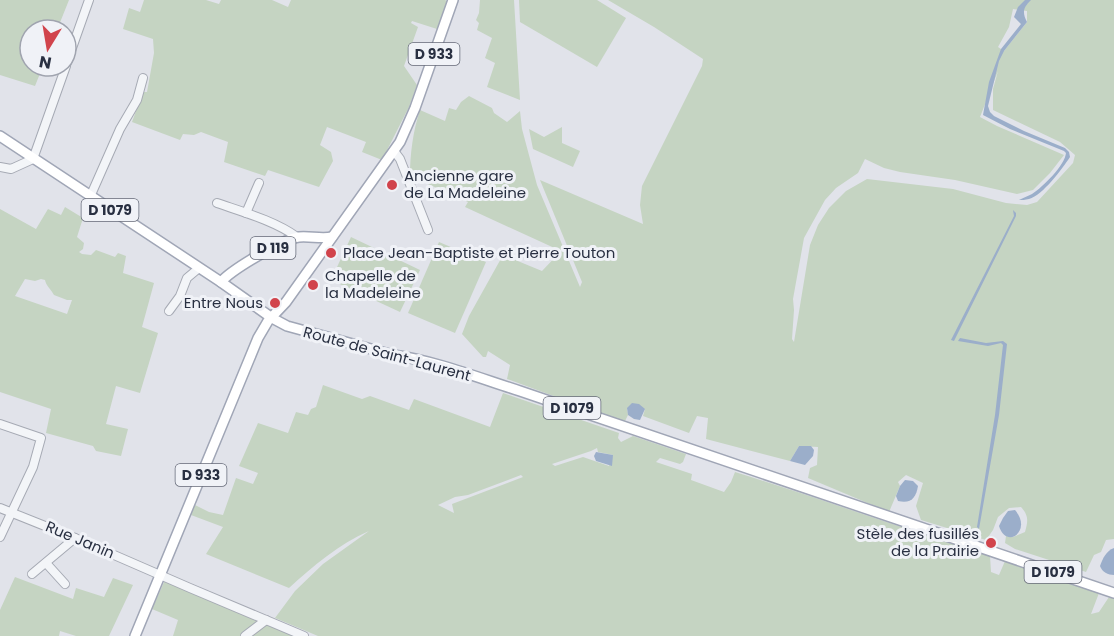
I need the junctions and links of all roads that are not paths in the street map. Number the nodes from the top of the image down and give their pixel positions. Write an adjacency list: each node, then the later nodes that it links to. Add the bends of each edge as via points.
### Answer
1 (89, 0): 3 (street)
2 (453, 0): 7 (main road, D 933)
3 (78, 32)
4 (62, 78): 8 (street)
5 (143, 78): 11 (street, via 137,100)
6 (0, 136): 8 (main road, D 1079)
7 (397, 155): 14 (street); 16 (main road, D 933)
8 (33, 159): 9 (street, via 11,169); 11 (main road, D 1079)
9 (0, 167)
10 (259, 183): 13 (street)
11 (90, 197): 17 (main road, D 1079)
12 (217, 203): 13 (street)
13 (246, 213): 15 (street)
14 (428, 230)
15 (297, 237): 16 (main road, D 119); 18 (main road, D 119, via 269,250)
16 (332, 237): 19 (main road, D 933)
17 (199, 268): 18 (main road, D 1079); 20 (street, via 187,278)
18 (221, 282): 21 (main road, D 1079)
19 (283, 305): 21 (main road, D 933); 22 (main road)
20 (169, 311)
21 (272, 318): 22 (main road, Route de Saint-Laurent / D 1079); 30 (main road, D 933, via 258,338)
22 (287, 326): 32 (main road, Route de Saint-Laurent / D 1079, via 452,369)
23 (0, 424): 25 (street, via 42,438)
24 (0, 508): 25 (street, Rue Janin)
25 (12, 512): 26 (street); 27 (street, Rue Janin)
26 (0, 537)
27 (75, 538): 28 (street); 30 (street, Rue Janin)
28 (46, 562): 29 (street); 31 (street)
29 (32, 574)
30 (160, 574): 33 (street, Rue Janin); 34 (main road, D 933)
31 (65, 584)
32 (1108, 591)
33 (266, 620): 35 (street); 36 (street, Rue Janin)
34 (135, 636)
35 (245, 636)
36 (304, 636)

